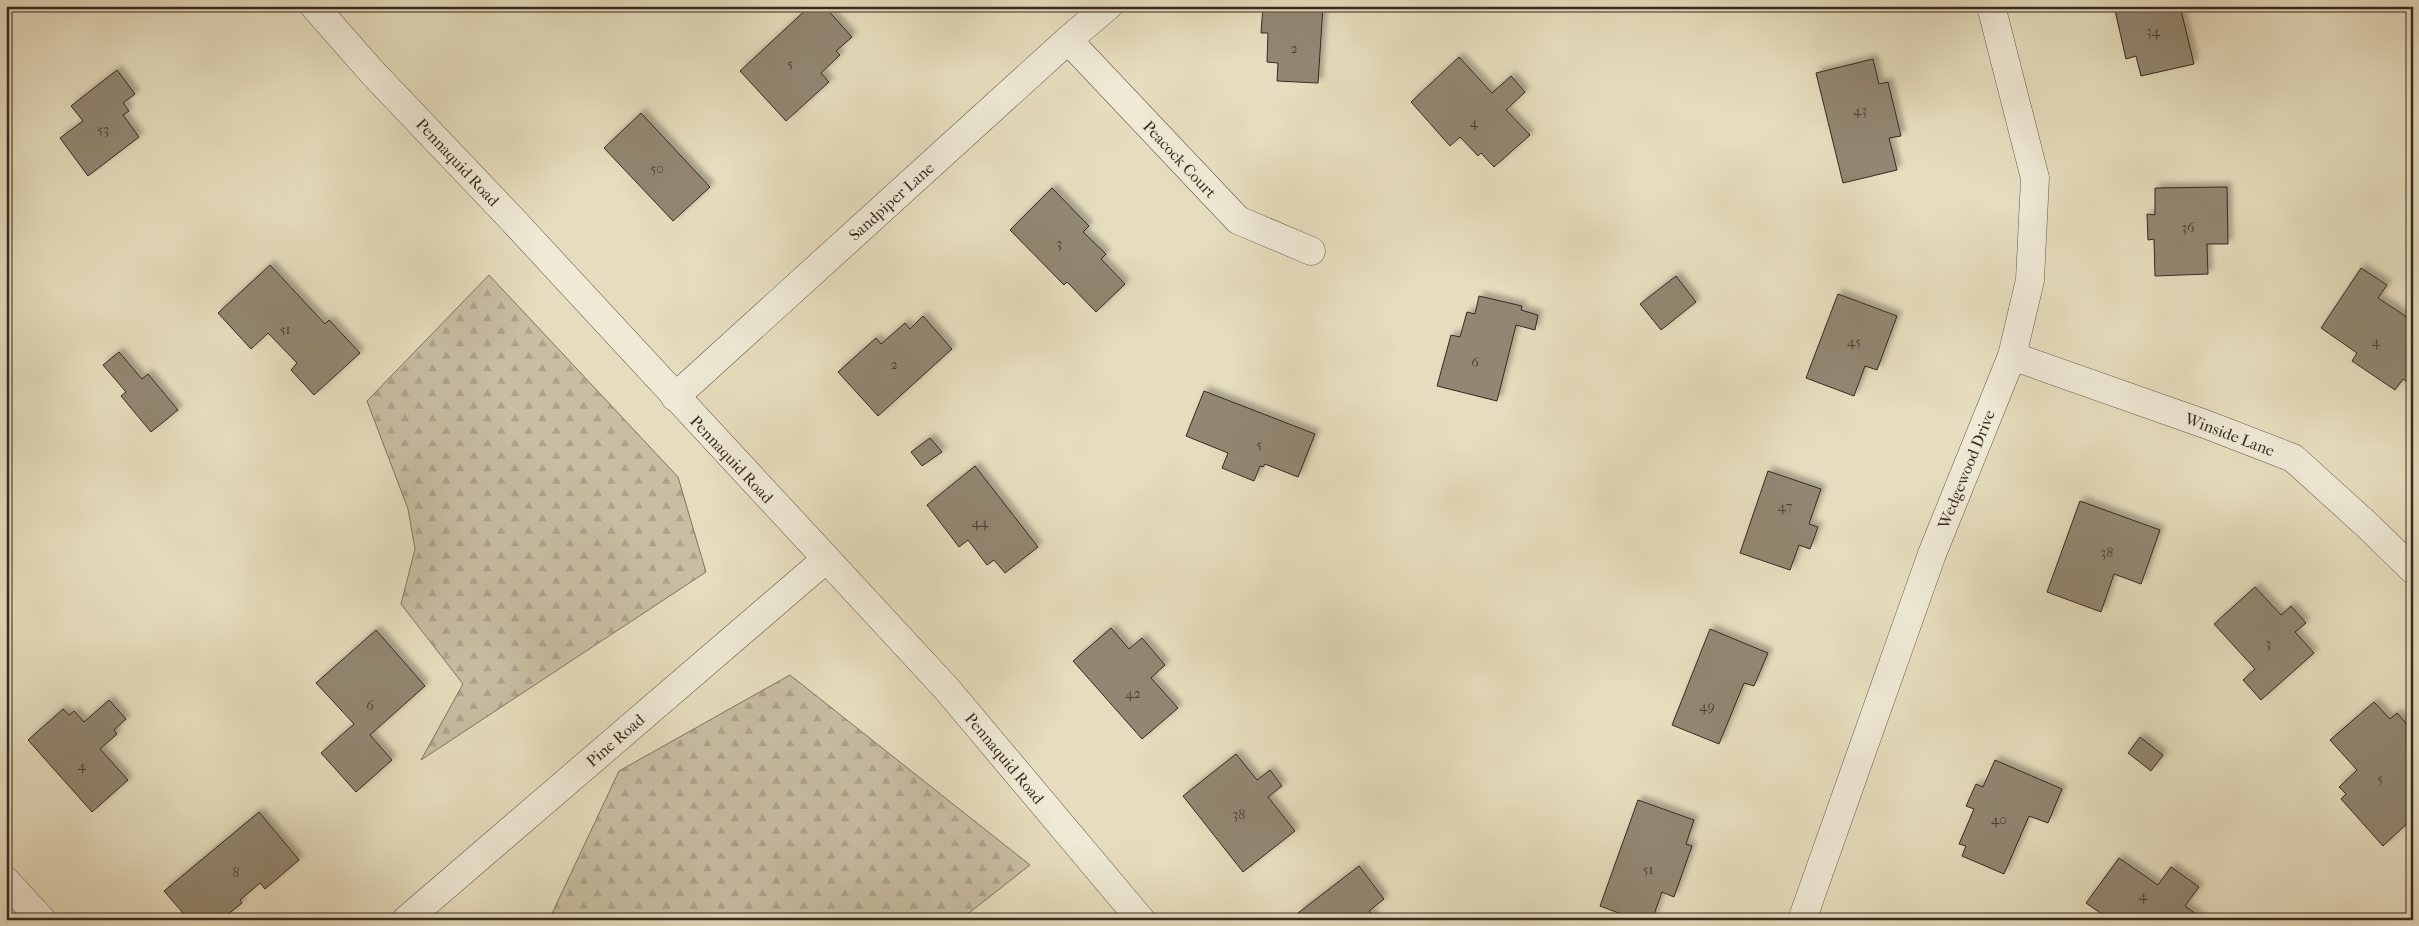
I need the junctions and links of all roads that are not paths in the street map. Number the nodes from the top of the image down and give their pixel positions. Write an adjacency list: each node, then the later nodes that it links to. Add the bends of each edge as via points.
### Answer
1 (314, 6): 7 (street, Pennaquid Road)
2 (1108, 6): 4 (street, Sandpiper Lane)
3 (1991, 6): 6 (street, Wedgewood Drive, via 2035,178 2030,280)
4 (1068, 40): 5 (street, Peacock Court, via 1238,220); 7 (street, Sandpiper Lane)
5 (1312, 251)
6 (2012, 356): 9 (street, Winside Lane, via 2293,458); 14 (street, Wedgewood Drive, via 1932,554)
7 (675, 396): 8 (street, Pennaquid Road)
8 (825, 560): 12 (street, Pine Road); 13 (street, Pennaquid Road, via 946,688)
9 (2413, 570)
10 (6, 882): 11 (street)
11 (42, 920)
12 (406, 920)
13 (1141, 920)
14 (1802, 920)

